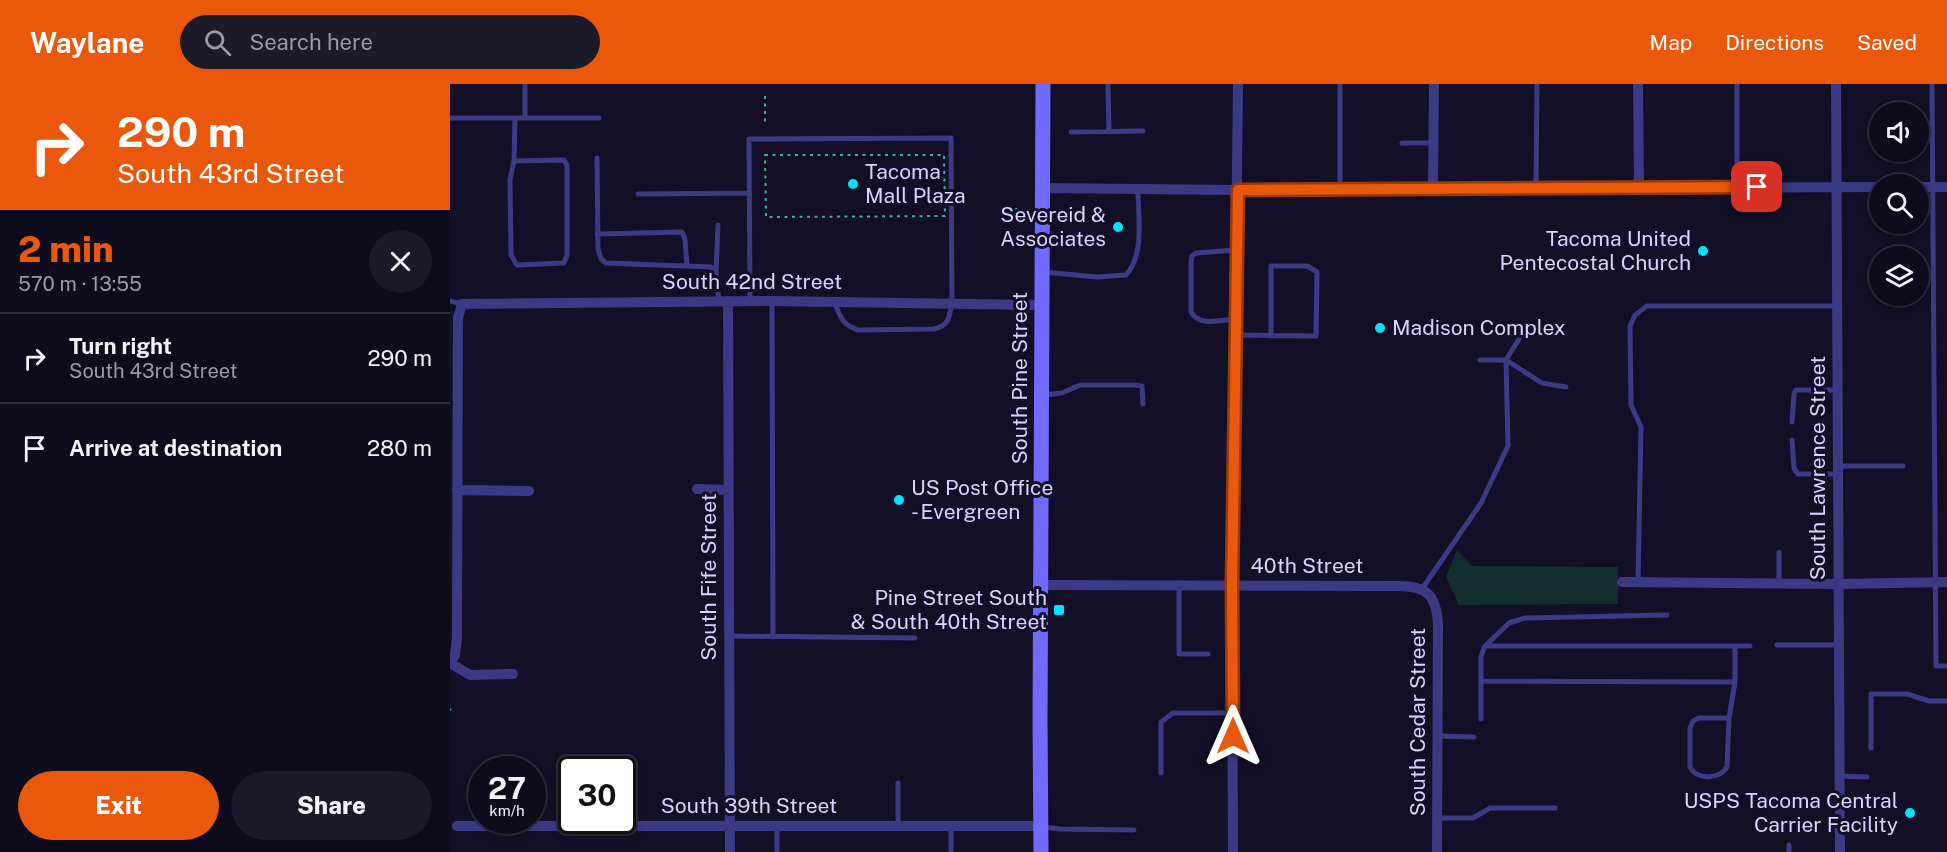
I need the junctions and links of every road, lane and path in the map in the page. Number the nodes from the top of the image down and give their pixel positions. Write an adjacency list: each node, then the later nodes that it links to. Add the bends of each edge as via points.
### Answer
1 (525, 84): 15 (lane)
2 (1043, 84): 31 (main road, South Pine Street)
3 (1108, 84): 20 (lane)
4 (1238, 84): 37 (street)
5 (1340, 84): 38 (lane)
6 (1434, 84): 22 (street)
7 (1537, 84): 36 (lane)
8 (1638, 84): 32 (street)
9 (1737, 84): 33 (lane)
10 (1836, 84): 27 (street, South Lawrence Street)
11 (1932, 84): 29 (lane)
12 (765, 96): 17 (path)
13 (450, 118): 14 (lane)
14 (515, 118): 15 (lane); 26 (lane)
15 (525, 118): 16 (lane)
16 (599, 118)
17 (765, 123)
18 (1143, 131): 20 (lane)
19 (1071, 132): 20 (lane)
20 (1109, 132)
21 (1402, 143): 22 (lane)
22 (1434, 143): 35 (street)
23 (765, 147): 24 (path)
24 (765, 155): 24 (path, via 766,217 945,216 944,155)
25 (597, 158): 44 (lane)
26 (514, 161): 26 (lane, via 564,160 567,165 564,263 516,265 511,255 510,191)
27 (1836, 187): 28 (street); 33 (street); 57 (street, South Lawrence Street)
28 (1869, 187)
29 (1932, 187): 30 (street); 81 (lane)
30 (1947, 187)
31 (1042, 188): 34 (street); 47 (main road, South Pine Street)
32 (1639, 188): 33 (street); 36 (street)
33 (1737, 188)
34 (1138, 189): 37 (street); 47 (lane, via 1139,253 1126,275 1097,277)
35 (1433, 189): 36 (street); 38 (street)
36 (1536, 189)
37 (1238, 190): 38 (street); 45 (street)
38 (1340, 190)
39 (749, 193): 40 (lane); 51 (lane); 54 (lane, via 749,139 951,138)
40 (638, 194)
41 (1007, 209): 42 (path)
42 (1022, 209)
43 (718, 225): 48 (lane)
44 (597, 234): 46 (lane, via 600,259 606,263); 46 (lane, via 682,232)
45 (1237, 249): 58 (street); 58 (lane, via 1196,253 1191,262 1194,318)
46 (687, 266): 48 (lane, via 711,267)
47 (1042, 272): 56 (main road, South Pine Street)
48 (716, 273): 50 (lane)
49 (450, 301): 55 (lane)
50 (723, 301): 51 (street, South 42nd Street); 55 (street, South 42nd Street); 74 (street, South Fife Street)
51 (750, 301): 52 (street, South 42nd Street)
52 (772, 301): 53 (street, South 42nd Street); 90 (lane)
53 (833, 301): 54 (street, South 42nd Street); 54 (lane, via 843,322 858,330 943,327)
54 (952, 302): 56 (street, South 42nd Street)
55 (462, 304): 70 (street, via 458,318)
56 (1041, 305): 66 (main road, South Pine Street)
57 (1837, 306): 65 (street, South Lawrence Street); 80 (lane, via 1647,306 1635,315 1630,326 1631,405 1641,427)
58 (1236, 319): 59 (street)
59 (1236, 335): 60 (lane); 86 (street)
60 (1271, 336): 60 (lane, via 1316,336 1317,272 1306,266 1271,266)
61 (1519, 339): 63 (lane)
62 (1480, 360): 63 (lane)
63 (1506, 360): 64 (lane, via 1542,383); 87 (lane, via 1508,446 1481,503)
64 (1566, 387)
65 (1837, 390): 68 (lane, via 1796,390); 72 (street, South Lawrence Street)
66 (1042, 395): 67 (lane, via 1062,393 1080,385 1135,385 1142,386); 84 (main road, South Pine Street)
67 (1143, 404)
68 (1792, 422)
69 (1792, 441): 72 (lane, via 1798,474)
70 (453, 456): 75 (street)
71 (1904, 466): 72 (lane)
72 (1837, 470): 83 (street, South Lawrence Street)
73 (698, 489): 74 (street)
74 (728, 489): 89 (street, South Fife Street)
75 (457, 490): 76 (street); 98 (street, via 457,638)
76 (529, 490)
77 (1779, 552): 82 (lane)
78 (1622, 582): 80 (street)
79 (1947, 582): 81 (street)
80 (1638, 583): 82 (street)
81 (1934, 583): 83 (street); 99 (lane, via 1936,666)
82 (1779, 584): 83 (street)
83 (1838, 584): 93 (street, South Lawrence Street)
84 (1040, 585): 85 (street, 40th Street); 121 (main road, South Pine Street)
85 (1179, 585): 86 (street, 40th Street); 97 (lane, via 1179,654)
86 (1232, 585): 87 (street, 40th Street, via 1399,586); 104 (street)
87 (1425, 591): 107 (street, South Cedar Street, via 1435,604 1437,616)
88 (1667, 615): 94 (lane, via 1525,618 1509,623)
89 (729, 636): 90 (lane); 117 (street, South Fife Street)
90 (773, 637): 91 (lane)
91 (915, 638)
92 (1777, 645): 93 (lane)
93 (1838, 645): 111 (street, South Lawrence Street)
94 (1485, 646): 95 (lane); 101 (lane)
95 (1735, 646): 96 (lane); 102 (lane)
96 (1750, 646)
97 (1208, 654)
98 (450, 662): 100 (street, via 470,675)
99 (1947, 666)
100 (513, 674)
101 (1481, 681): 102 (lane); 106 (lane)
102 (1736, 682): 105 (lane)
103 (1947, 701): 109 (lane, via 1929,701 1907,694 1871,694)
104 (1233, 713): 110 (lane, via 1173,713 1161,722); 127 (street)
105 (1729, 718): 105 (lane, via 1699,718 1693,722 1690,767 1699,776 1718,776 1727,767)
106 (1481, 719)
107 (1438, 736): 108 (lane); 115 (street, South Cedar Street)
108 (1474, 737)
109 (1871, 748)
110 (1161, 773)
111 (1839, 776): 112 (lane); 129 (street, South Lawrence Street)
112 (1867, 777)
113 (898, 783): 119 (lane)
114 (1555, 808): 115 (lane, via 1490,808 1473,819)
115 (1437, 818): 128 (street, South Cedar Street)
116 (457, 826): 117 (street, South 39th Street)
117 (730, 826): 118 (street, South 39th Street); 123 (street, South Fife Street)
118 (777, 826): 119 (street, South 39th Street); 124 (lane)
119 (898, 826): 120 (street, South 39th Street)
120 (951, 826): 121 (street, South 39th Street); 125 (lane)
121 (1041, 826): 122 (lane); 126 (main road, South Pine Street)
122 (1134, 830)
123 (730, 852)
124 (777, 852)
125 (951, 852)
126 (1041, 852)
127 (1233, 852)
128 (1437, 852)
129 (1840, 852)

